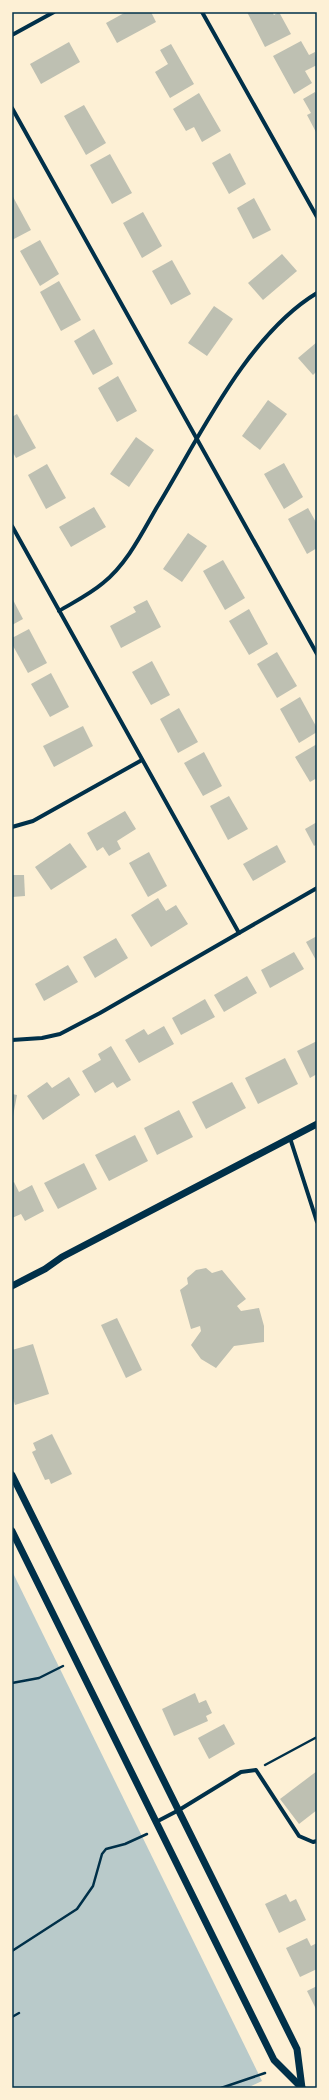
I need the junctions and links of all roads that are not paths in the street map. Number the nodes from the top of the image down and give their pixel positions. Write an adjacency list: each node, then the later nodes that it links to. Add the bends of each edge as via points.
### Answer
1 (54, 12): 3 (street)
2 (202, 12): 5 (street)
3 (12, 35)
4 (12, 108): 7 (street)
5 (317, 217)
6 (317, 293): 7 (street, via 297,306 273,328 250,357)
7 (198, 439): 9 (street, via 135,545 117,569 104,583); 10 (street)
8 (12, 526): 9 (street)
9 (59, 611): 11 (street)
10 (317, 654)
11 (142, 760): 12 (street, via 33,821); 14 (street)
12 (12, 828)
13 (317, 888): 14 (street)
14 (238, 932): 15 (street, via 60,1034)
15 (12, 1040)
16 (317, 1124): 17 (street)
17 (290, 1138): 18 (street); 19 (street, via 62,1257)
18 (317, 1222)
19 (12, 1286)
20 (12, 1475): 22 (street)
21 (12, 1531): 23 (street)
22 (179, 1810): 23 (street); 24 (street, via 241,1772 256,1770 299,1836 313,1842); 25 (street, via 297,2049)
23 (156, 1822): 25 (street, via 274,2060)
24 (317, 1841)
25 (302, 2088)

